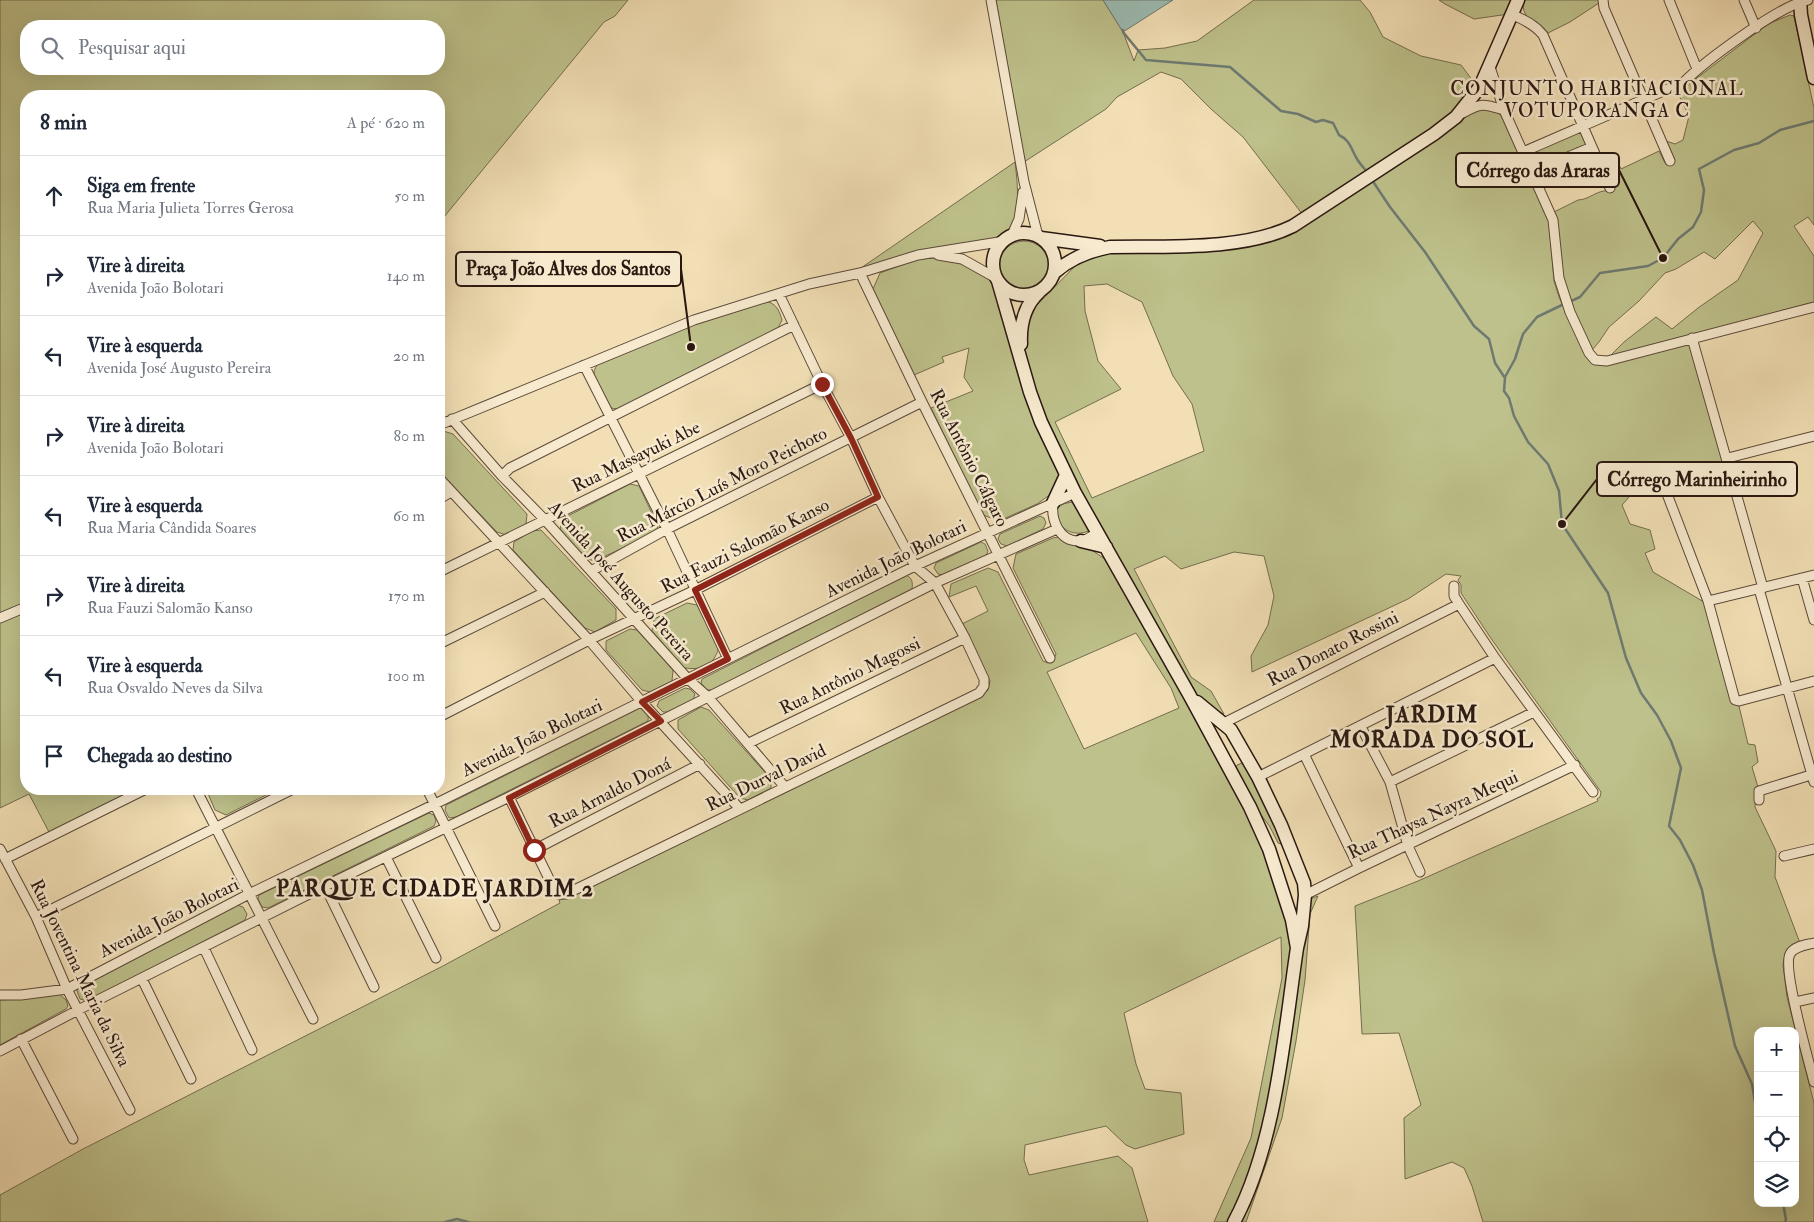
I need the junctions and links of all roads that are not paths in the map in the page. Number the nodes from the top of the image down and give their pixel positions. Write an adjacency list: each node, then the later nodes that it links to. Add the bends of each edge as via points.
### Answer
1 (991, 0): 20 (street)
2 (1518, 0): 7 (main road)
3 (1604, 0): 12 (street, via 1604,8)
4 (1669, 0): 10 (street)
5 (1744, 0): 8 (street)
6 (1803, 0): 8 (street); 11 (main road, via 1801,15)
7 (1513, 14): 9 (main road); 15 (street, via 1527,20 1543,35)
8 (1756, 28): 10 (street)
9 (1490, 67): 13 (street); 14 (main road, via 1480,87)
10 (1697, 69): 12 (street, via 1684,82)
11 (1814, 78)
12 (1644, 100): 15 (street); 18 (street)
13 (1504, 110): 14 (street, via 1478,104); 17 (street)
14 (1456, 117): 24 (main road, via 1293,226 1270,235 1219,244)
15 (1584, 126): 16 (street); 17 (street)
16 (1592, 146): 19 (street); 21 (street)
17 (1523, 152): 19 (street)
18 (1670, 161)
19 (1532, 172): 33 (street, via 1553,220 1559,278 1589,353 1596,360 1608,361)
20 (1024, 182): 22 (street); 23 (street, via 1021,212)
21 (1610, 188)
22 (1039, 237): 23 (main road, via 1020,234); 24 (main road); 26 (main road, via 1050,247 1055,259)
23 (1008, 239): 25 (street); 28 (main road, via 994,260)
24 (1110, 247): 26 (main road, via 1092,250)
25 (918, 255): 27 (street); 28 (street, via 962,259)
26 (1055, 272): 29 (main road, via 1049,284)
27 (860, 273): 30 (street); 37 (street, Rua Antônio Cálgaro)
28 (997, 279): 29 (main road, via 1006,290 1016,295); 34 (main road)
29 (1039, 292): 34 (main road, via 1031,299 1023,320)
30 (779, 294): 32 (street); 35 (street, via 694,320)
31 (1814, 307): 33 (street)
32 (794, 325): 36 (street); 38 (street)
33 (1692, 338): 43 (street)
34 (1022, 362): 45 (main road, via 1041,422)
35 (584, 365): 38 (street); 39 (street)
36 (822, 384): 42 (street); 44 (street, Rua Massayuki Abe)
37 (922, 402): 42 (street, Rua Márcio Luís Moro Peichoto); 58 (street, Rua Antônio Cálgaro)
38 (610, 418): 44 (street); 46 (street, via 510,468)
39 (452, 419): 40 (street); 46 (street, Avenida José Augusto Pereira)
40 (445, 422)
41 (1814, 436): 43 (street)
42 (851, 438): 52 (street); 56 (street, Rua Márcio Luís Moro Peichoto)
43 (1728, 458): 70 (street)
44 (638, 474): 54 (street, Rua Massayuki Abe); 56 (street)
45 (1066, 475): 50 (main road); 53 (main road)
46 (502, 476): 54 (street, Avenida José Augusto Pereira)
47 (1658, 478): 73 (street, via 1664,486)
48 (445, 485): 49 (street)
49 (451, 492): 51 (street); 60 (street)
50 (1075, 493): 53 (street, Avenida João Bolotari); 57 (main road)
51 (445, 496)
52 (878, 497): 63 (street); 71 (street, Rua Fauzi Salomão Kanso)
53 (1053, 503): 55 (street, via 1052,516); 58 (street, Avenida João Bolotari)
54 (544, 520): 60 (street, Rua Massayuki Abe); 65 (street, Avenida José Augusto Pereira)
55 (1057, 529): 59 (street, via 1064,536); 62 (street)
56 (667, 530): 65 (street, Rua Márcio Luís Moro Peichoto); 71 (street)
57 (1098, 532): 59 (street); 61 (main road)
58 (988, 533): 62 (street, Rua Antônio Cálgaro); 63 (street, Avenida João Bolotari)
59 (1081, 541): 61 (main road)
60 (500, 542): 64 (street, Rua Massayuki Abe); 72 (street)
61 (1106, 547): 88 (main road)
62 (999, 554): 68 (street); 82 (street, Rua Antônio Cálgaro)
63 (915, 566): 68 (street); 84 (street, Avenida João Bolotari)
64 (445, 569)
65 (591, 571): 77 (street, Avenida José Augusto Pereira)
66 (1814, 574): 67 (street)
67 (1802, 578): 70 (street); 78 (street)
68 (935, 583): 79 (street); 89 (street)
69 (1454, 586): 74 (street, via 1454,596)
70 (1761, 588): 73 (street); 87 (street)
71 (695, 590): 77 (street, Rua Fauzi Salomão Kanso); 84 (street)
72 (545, 592): 80 (street); 81 (street)
73 (1708, 601): 87 (street, via 1735,700)
74 (1459, 604): 83 (street); 94 (street, Rua Donato Rossini)
75 (20, 610): 76 (street)
76 (0, 618)
77 (634, 619): 80 (street, Rua Fauzi Salomão Kanso); 85 (street, Avenida José Augusto Pereira)
78 (1814, 620)
79 (965, 638): 96 (street, Rua Antônio Magossi); 105 (street, Rua Durval David, via 984,679 979,693)
80 (589, 640): 90 (street); 92 (street, Rua Fauzi Salomão Kanso)
81 (445, 641)
82 (1050, 658)
83 (1495, 658): 91 (street); 95 (street)
84 (728, 659): 85 (street, Avenida João Bolotari)
85 (688, 679): 89 (street, Avenida José Augusto Pereira); 90 (street, Avenida João Bolotari)
86 (1814, 681): 87 (street)
87 (1788, 688): 103 (street)
88 (1190, 696): 94 (main road); 101 (main road)
89 (708, 697): 93 (street); 96 (street, Avenida José Augusto Pereira)
90 (642, 702): 93 (street); 113 (street, Avenida João Bolotari)
91 (1534, 712): 100 (street); 104 (street)
92 (445, 714)
93 (661, 721): 99 (street); 111 (street)
94 (1222, 724): 98 (main road, via 1231,730)
95 (1361, 726): 97 (street); 104 (street)
96 (749, 743): 105 (street, Avenida José Augusto Pereira)
97 (1304, 754): 102 (street); 126 (street)
98 (1247, 757): 101 (main road); 102 (main road)
99 (700, 764): 115 (street); 122 (street, Rua Arnaldo Doná)
100 (1575, 766): 106 (street); 119 (street, Rua Thaysa Nayra Mequi)
101 (1228, 767): 114 (main road)
102 (1258, 777): 118 (main road)
103 (1813, 777): 112 (street, via 1759,790)
104 (1390, 782): 119 (street)
105 (784, 786): 115 (street, Rua Durval David)
106 (1594, 792)
107 (134, 795): 125 (street)
108 (199, 795): 116 (street)
109 (281, 795): 116 (street)
110 (431, 795): 113 (street)
111 (509, 798): 117 (street); 122 (street)
112 (1760, 800)
113 (435, 804): 117 (street); 129 (street, Avenida João Bolotari)
114 (1250, 807): 118 (main road, via 1260,817 1277,847); 136 (main road, via 1272,858 1292,920)
115 (740, 809): 122 (street, Rua Durval David, via 566,894 559,894 554,889)
116 (215, 827): 129 (street); 131 (street)
117 (447, 827): 124 (street); 133 (street)
118 (1289, 846): 130 (main road, via 1304,883)
119 (1408, 846): 126 (street, Rua Thaysa Nayra Mequi); 127 (street)
120 (1814, 849): 123 (street)
121 (0, 850): 125 (street, Rua Joventina Maria da Silva)
122 (534, 850)
123 (1784, 856)
124 (386, 857): 128 (street); 137 (street)
125 (5, 859): 131 (street, Rua Joventina Maria da Silva)
126 (1359, 868): 130 (street, Rua Thaysa Nayra Mequi)
127 (1420, 872)
128 (324, 886): 132 (street); 139 (street)
129 (249, 894): 132 (street); 140 (street, Avenida João Bolotari)
130 (1305, 895): 136 (main road)
131 (36, 917): 140 (street, Rua Joventina Maria da Silva)
132 (261, 918): 135 (street); 145 (street)
133 (495, 926)
134 (1814, 943): 143 (street, via 1793,949 1789,955)
135 (204, 948): 138 (street); 147 (street)
136 (1297, 948): 154 (main road, via 1261,1156)
137 (436, 958)
138 (142, 979): 144 (street); 150 (street)
139 (374, 987)
140 (67, 989): 141 (street, Avenida João Bolotari); 144 (street, Rua Joventina Maria da Silva)
141 (0, 995)
142 (1814, 998): 143 (street)
143 (1794, 1002): 149 (street)
144 (78, 1010): 146 (street); 152 (street, Rua Joventina Maria da Silva)
145 (313, 1019)
146 (21, 1040): 148 (street); 153 (street)
147 (252, 1050)
148 (0, 1051)
149 (1812, 1063): 151 (street)
150 (191, 1079)
151 (1814, 1082)
152 (130, 1110)
153 (73, 1139)
154 (1234, 1222)

